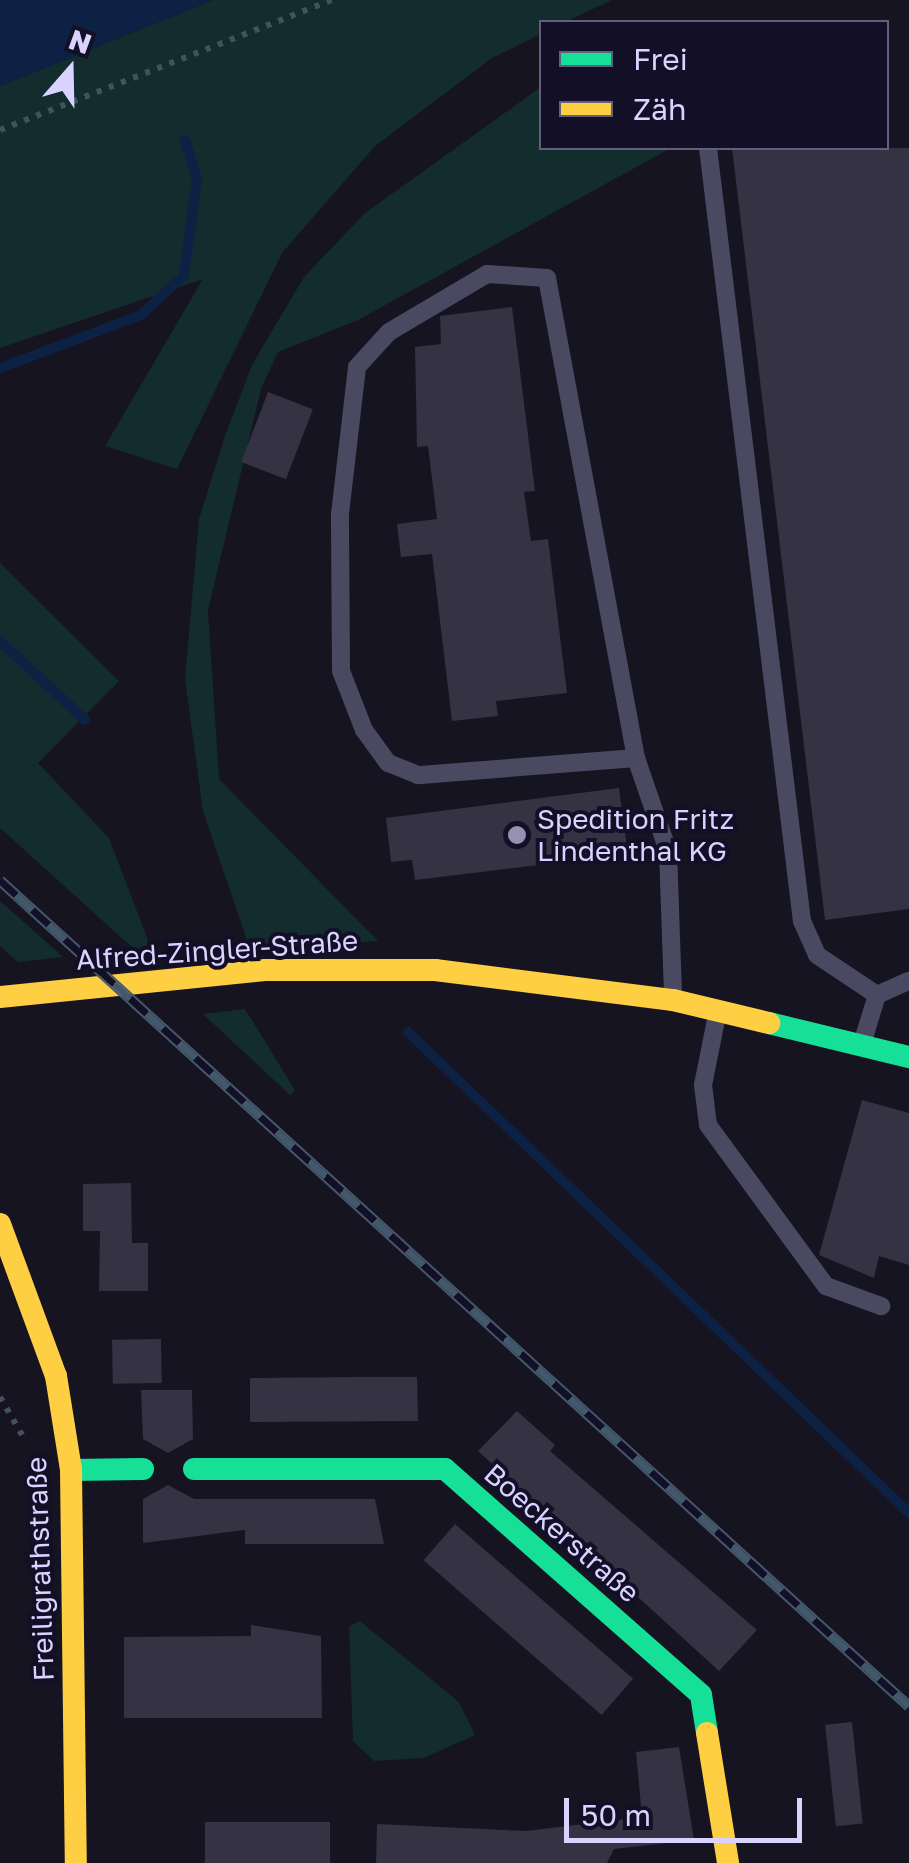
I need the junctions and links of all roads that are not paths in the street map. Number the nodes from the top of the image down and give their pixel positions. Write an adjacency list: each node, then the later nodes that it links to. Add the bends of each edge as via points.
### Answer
1 (708, 150): 4 (lane, via 802,921 817,956)
2 (636, 758): 2 (lane, via 418,775 388,764 364,730 341,671 340,514 357,367 389,332 488,274 546,278); 6 (lane, via 668,851)
3 (909, 981): 4 (lane)
4 (878, 995): 8 (lane)
5 (0, 997): 6 (street, Alfred-Zingler-Straße, via 350,969 522,978)
6 (673, 1000): 7 (street, Alfred-Zingler-Straße)
7 (718, 1010): 8 (street, Alfred-Zingler-Straße); 11 (lane, via 703,1085 708,1125 826,1286)
8 (862, 1044): 9 (street, Alfred-Zingler-Straße)
9 (909, 1057)
10 (0, 1224): 14 (street, Freiligrathstraße, via 56,1376)
11 (882, 1306)
12 (143, 1469): 14 (street)
13 (194, 1469): 16 (street, Boeckerstraße, via 445,1469 701,1695)
14 (71, 1470): 15 (street, Freiligrathstraße)
15 (76, 1863)
16 (728, 1863)

